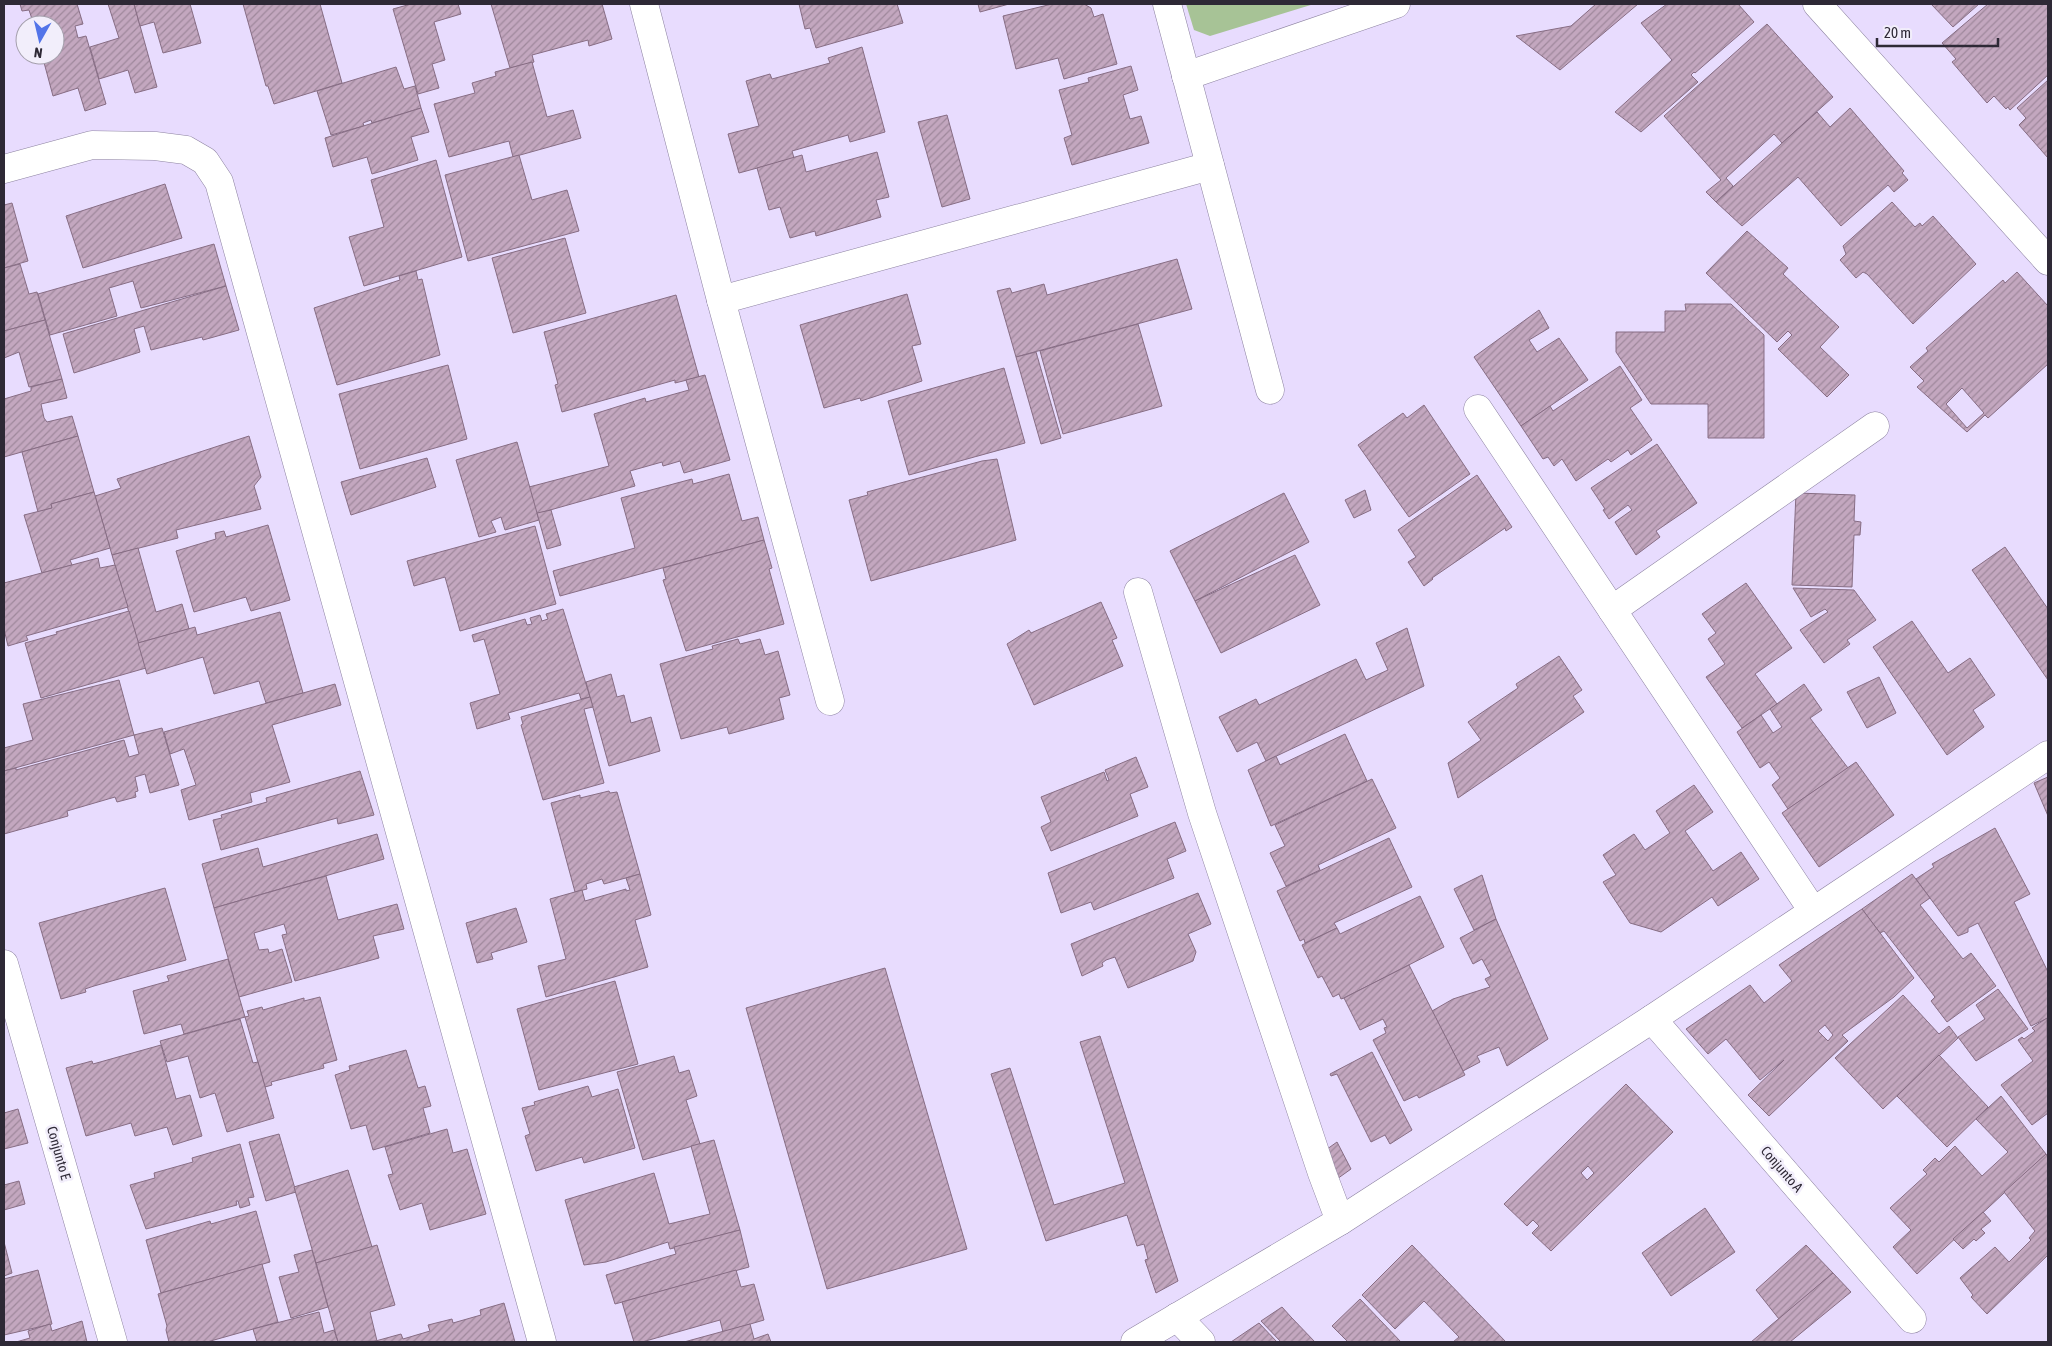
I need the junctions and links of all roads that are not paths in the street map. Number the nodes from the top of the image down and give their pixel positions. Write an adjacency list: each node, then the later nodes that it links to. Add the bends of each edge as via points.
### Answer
1 (644, 4): 9 (street)
2 (1166, 4): 5 (street)
3 (1396, 4): 5 (street)
4 (1817, 4): 8 (street)
5 (1186, 76): 6 (street)
6 (1210, 166): 9 (street); 10 (street)
7 (4, 169): 24 (street, via 92,145 155,146 186,150 205,161 219,182)
8 (2048, 261)
9 (720, 300): 15 (street)
10 (1270, 390)
11 (1478, 409): 14 (street)
12 (1875, 426): 14 (street)
13 (1138, 592): 20 (street, via 1202,813)
14 (1612, 610): 17 (street)
15 (830, 700)
16 (2048, 755): 17 (street)
17 (1813, 911): 19 (street)
18 (4, 964): 23 (street, Conjunto E)
19 (1652, 1019): 20 (street); 22 (street, Conjunto A)
20 (1340, 1221): 21 (street)
21 (1177, 1317): 25 (street); 26 (street)
22 (1912, 1319)
23 (114, 1342)
24 (542, 1342)
25 (1135, 1342)
26 (1201, 1342)

